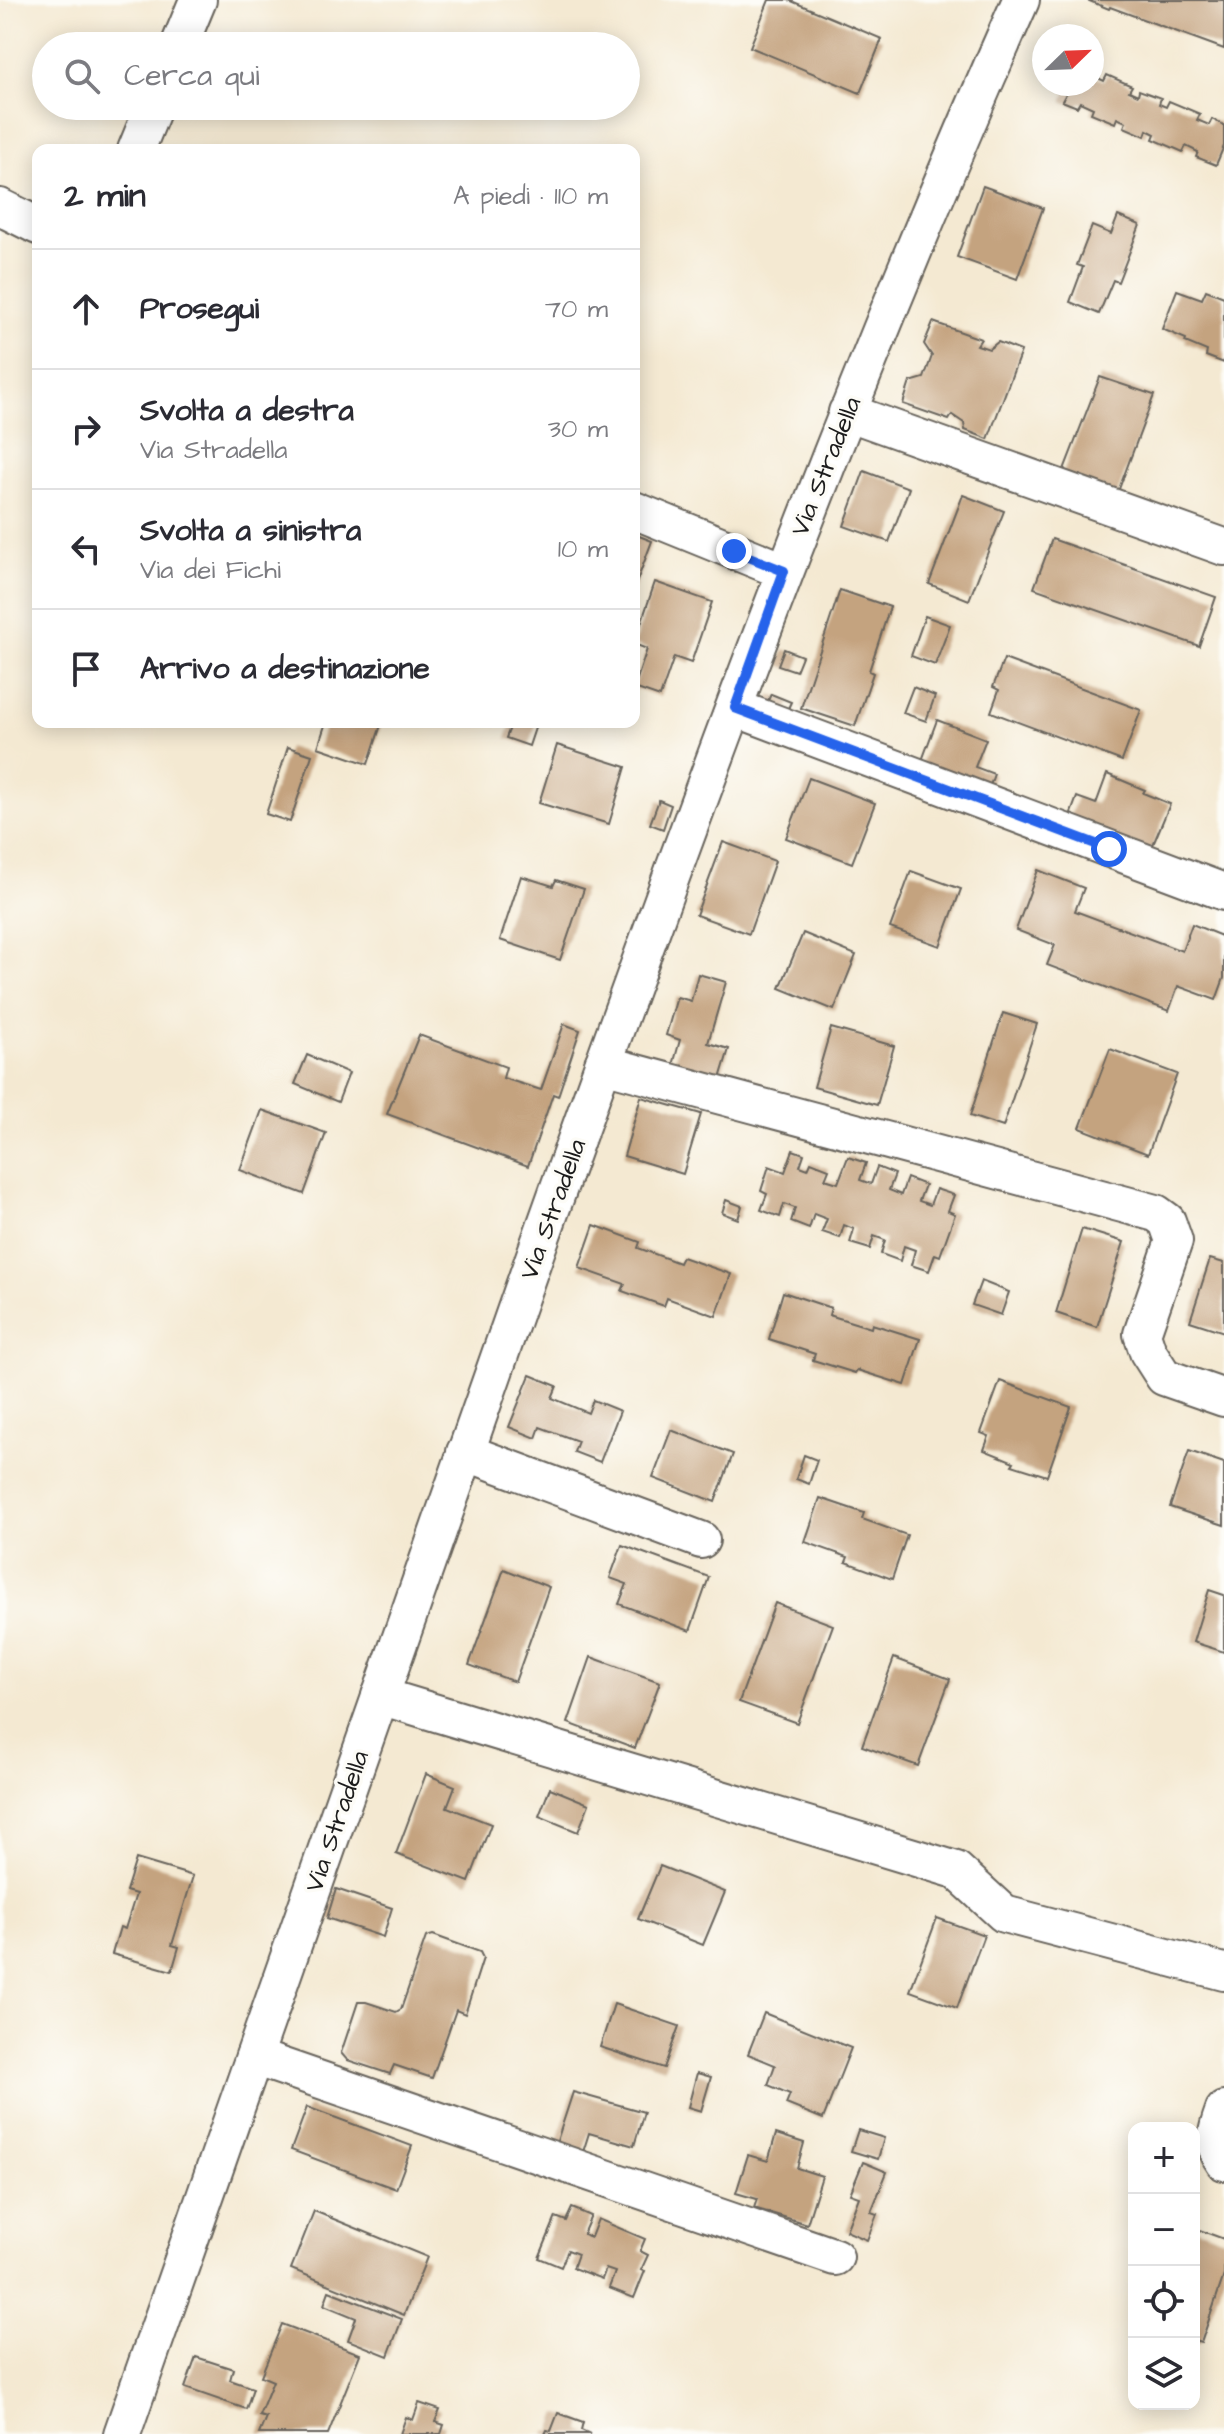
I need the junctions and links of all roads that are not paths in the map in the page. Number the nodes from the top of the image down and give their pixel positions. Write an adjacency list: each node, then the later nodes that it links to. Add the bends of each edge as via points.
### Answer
1 (198, 0): 3 (street)
2 (1021, 0): 8 (street, Via Stradella)
3 (185, 32)
4 (148, 120): 5 (street)
5 (138, 144)
6 (0, 207): 7 (street)
7 (32, 223)
8 (847, 412): 10 (street); 11 (street, Via Stradella)
9 (640, 512): 11 (street)
10 (1224, 547)
11 (784, 571): 12 (street, Via Stradella)
12 (735, 708): 13 (street); 14 (street, Via Stradella)
13 (1224, 892)
14 (603, 1064): 15 (street, via 1156,1213 1167,1221 1174,1241 1142,1334 1148,1352 1164,1377); 16 (street, Via Stradella)
15 (1224, 1398)
16 (465, 1452): 17 (street); 18 (street, Via Stradella)
17 (701, 1540)
18 (380, 1696): 19 (street, via 956,1870 1004,1914); 20 (street, Via Stradella)
19 (1224, 1972)
20 (254, 2057): 23 (street); 24 (street, Via Stradella)
21 (1224, 2110): 22 (street, via 1216,2138)
22 (1224, 2162)
23 (835, 2257)
24 (122, 2434)

